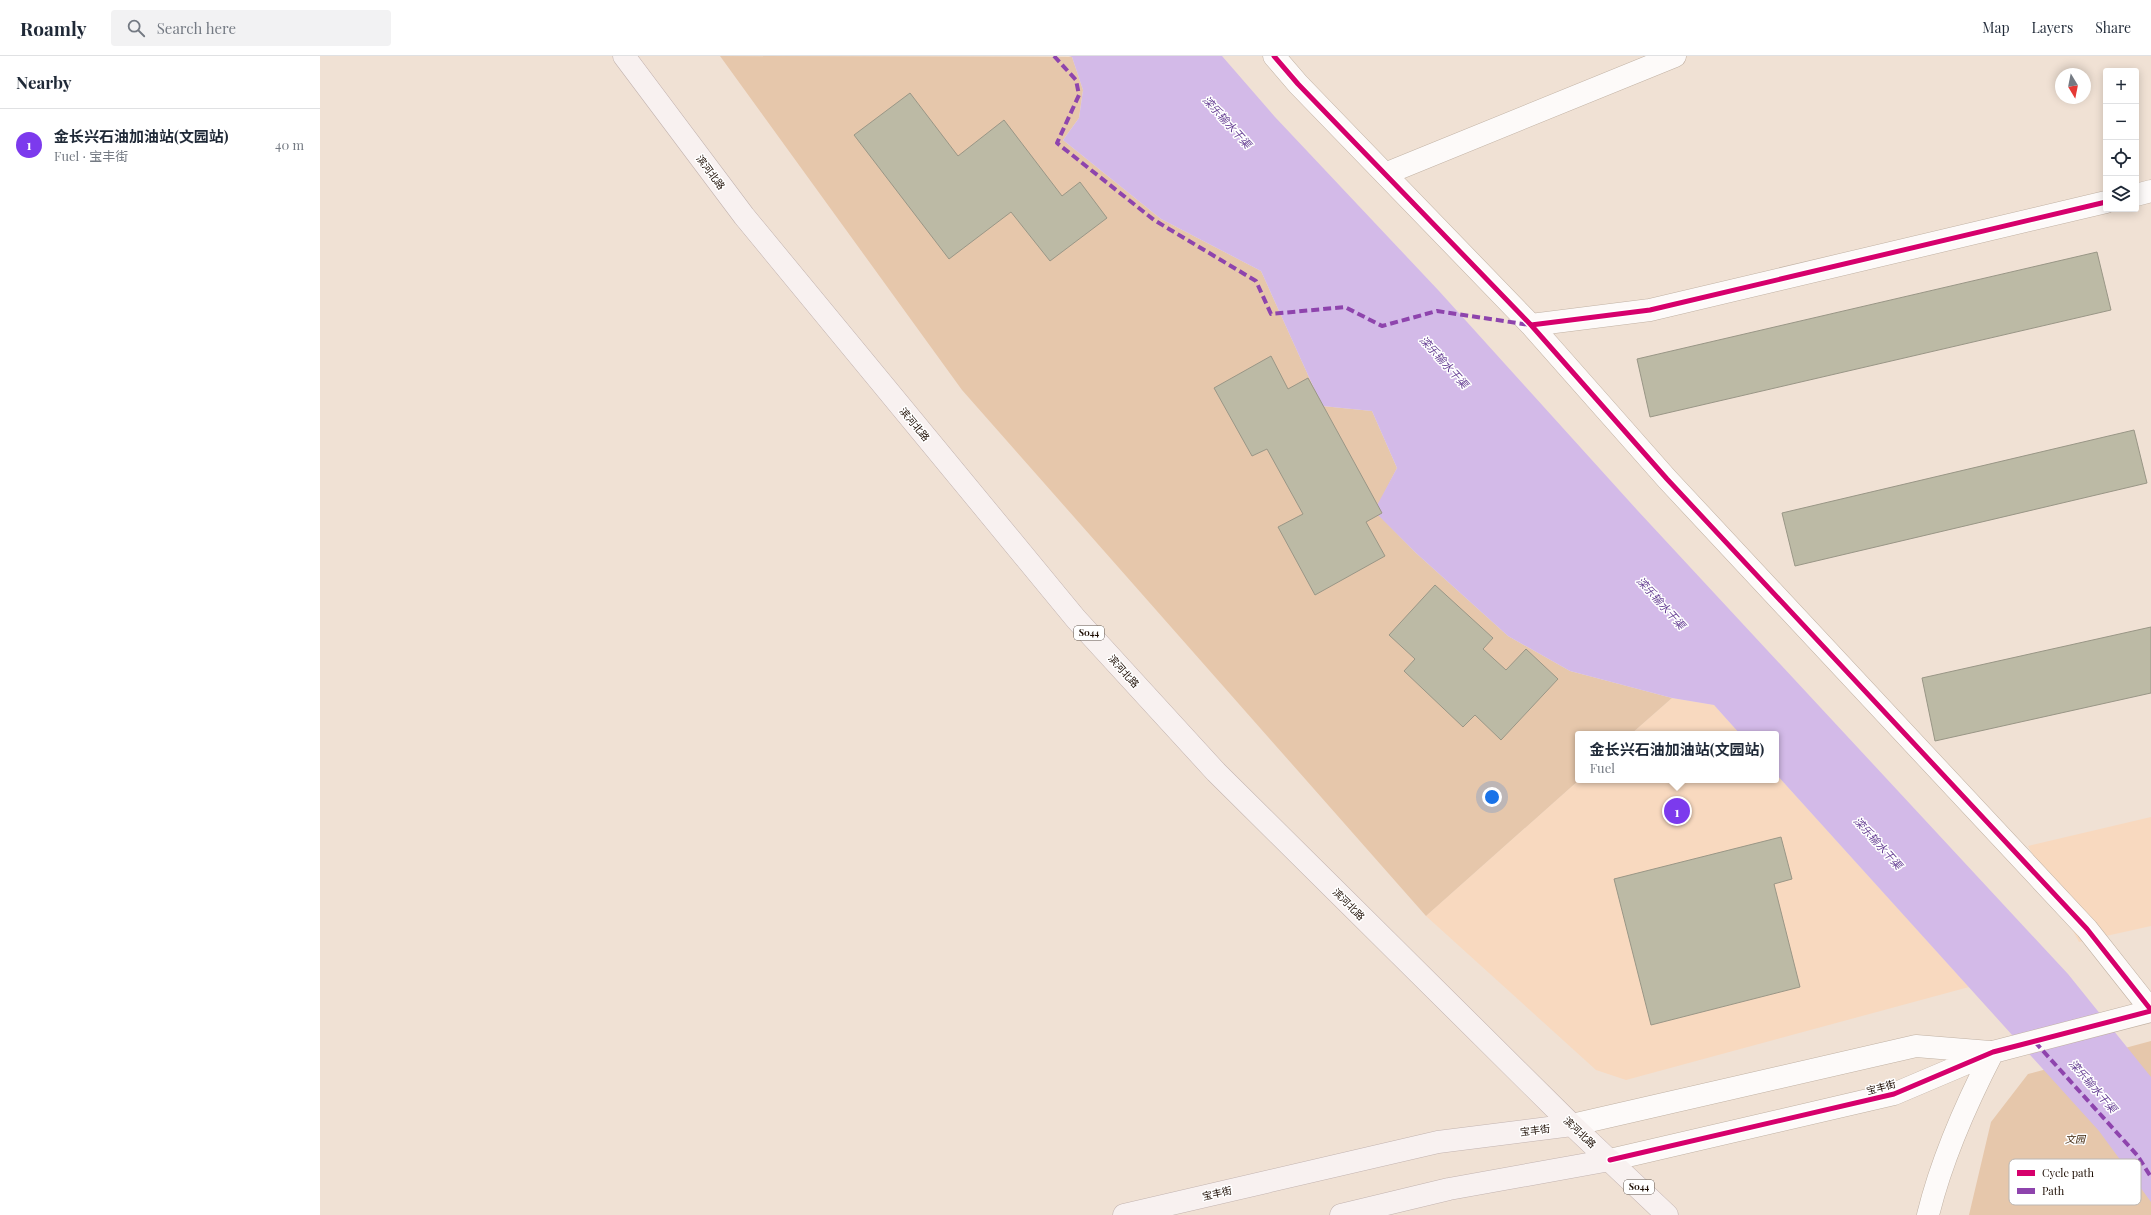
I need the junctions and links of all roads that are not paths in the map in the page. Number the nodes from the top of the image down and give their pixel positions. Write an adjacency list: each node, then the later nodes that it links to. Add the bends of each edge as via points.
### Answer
1 (624, 56): 11 (main road, 滨河北路 / S044, via 744,216 1076,619 1216,772)
2 (1274, 56): 4 (street)
3 (1675, 56): 4 (street)
4 (1385, 174): 8 (street)
5 (2151, 192): 6 (street)
6 (2139, 194)
7 (2103, 203): 8 (street, via 1650,310)
8 (1531, 325): 9 (street, via 1667,479 2087,929)
9 (2151, 1011): 10 (street, 宝丰街)
10 (1993, 1052): 11 (street, 宝丰街, via 1916,1046); 12 (street, 宝丰街, via 1894,1094); 16 (street, via 1965,1107)
11 (1572, 1125): 12 (main road, 滨河北路 / S044); 13 (main road, 宝丰街, via 1438,1142)
12 (1610, 1160): 14 (main road, 宝丰街, via 1449,1190); 15 (main road, 滨河北路 / S044)
13 (1124, 1215)
14 (1341, 1215)
15 (1667, 1215)
16 (1928, 1215)

